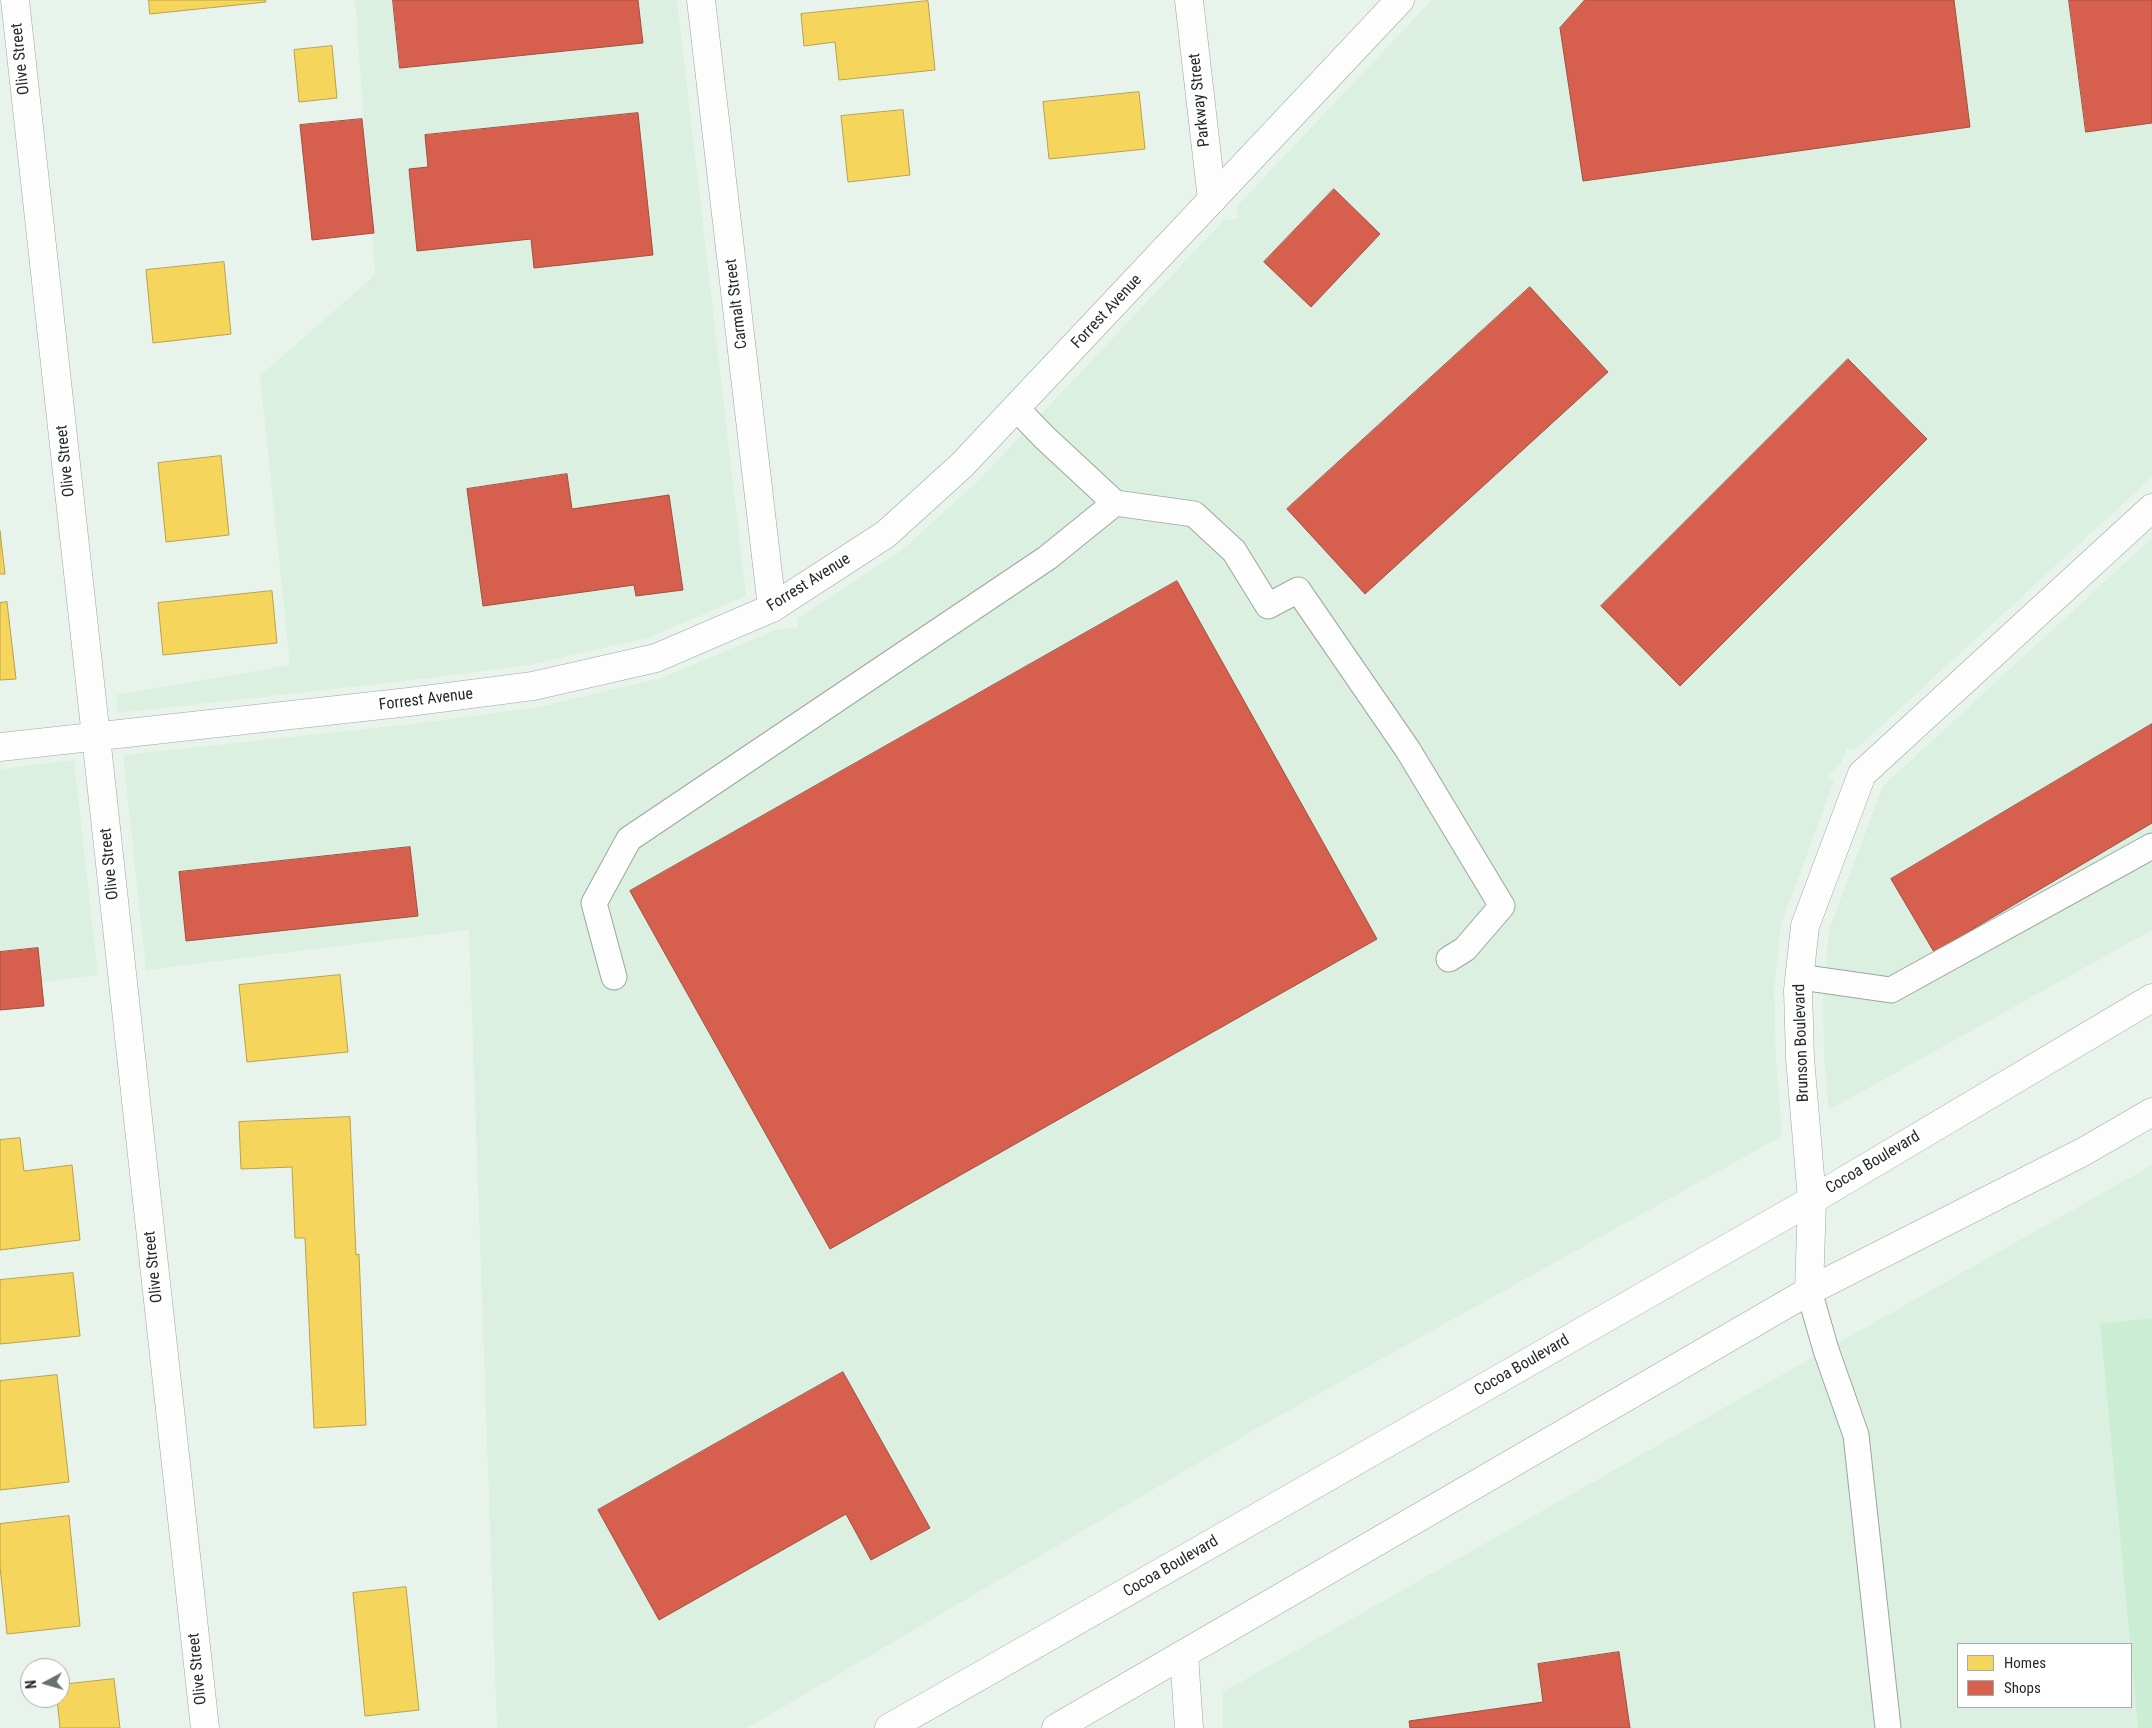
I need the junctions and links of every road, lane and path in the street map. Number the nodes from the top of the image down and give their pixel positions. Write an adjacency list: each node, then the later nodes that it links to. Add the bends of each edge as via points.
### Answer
1 (15, 0): 10 (street, Olive Street)
2 (702, 0): 9 (street, Carmalt Street)
3 (1189, 0): 5 (street, Parkway Street)
4 (1400, 0): 5 (street, Forrest Avenue)
5 (1212, 200): 6 (street, Forrest Avenue)
6 (1016, 408): 7 (lane); 9 (street, Forrest Avenue, via 962,465 886,534)
7 (1115, 503): 13 (lane, via 1194,514 1234,551 1268,606 1298,590 1408,750 1502,906 1465,949); 14 (lane, via 1048,558 629,839 594,903)
8 (2152, 508): 15 (street, Brunson Boulevard, via 1862,774 1806,926)
9 (772, 608): 10 (street, Forrest Avenue, via 656,658 533,686)
10 (96, 736): 11 (street, Forrest Avenue); 21 (street, Olive Street)
11 (0, 747)
12 (2152, 846): 15 (lane, via 1891,990)
13 (1449, 959)
14 (614, 977)
15 (1800, 977): 18 (street, Brunson Boulevard, via 1800,1058)
16 (2152, 998): 18 (street, Cocoa Boulevard)
17 (2152, 1112): 19 (street, via 2083,1152)
18 (1812, 1200): 19 (street, Brunson Boulevard); 22 (street, Cocoa Boulevard)
19 (1809, 1292): 20 (street); 25 (lane, via 1856,1435)
20 (1184, 1655): 23 (street); 24 (street)
21 (204, 1728)
22 (889, 1728)
23 (1056, 1728)
24 (1189, 1728)
25 (1888, 1728)

